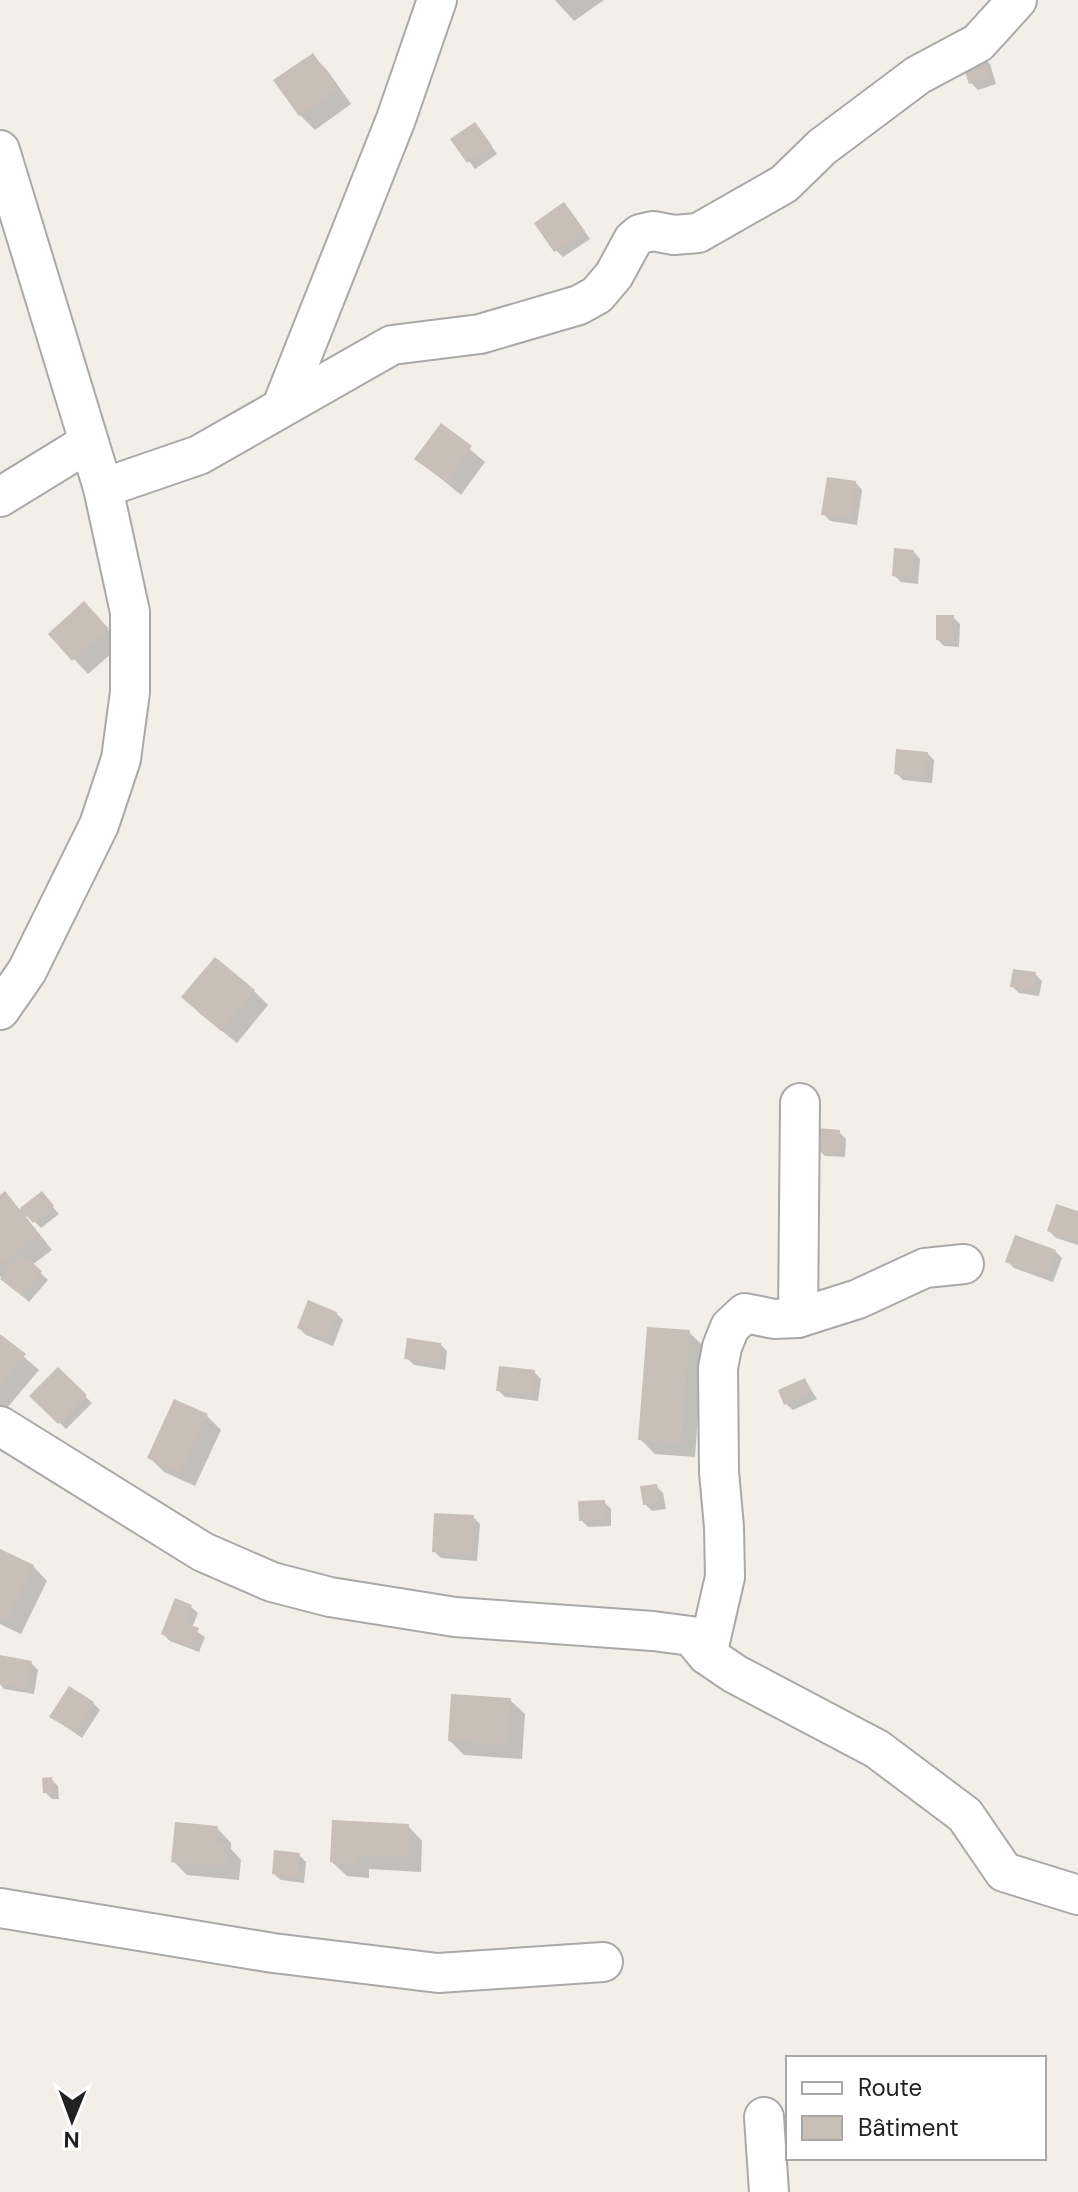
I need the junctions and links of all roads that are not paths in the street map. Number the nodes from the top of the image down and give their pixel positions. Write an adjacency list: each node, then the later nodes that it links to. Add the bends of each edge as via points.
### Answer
1 (437, 0): 4 (street, via 396,119)
2 (1017, 0): 4 (street, via 978,43 918,75 822,147 784,184 698,233 640,234 597,295 579,305 480,334 392,345)
3 (0, 150): 5 (street)
4 (282, 406): 6 (street, via 199,455)
5 (88, 443): 6 (street); 7 (street)
6 (103, 488): 8 (street, via 130,612 130,692 121,759 99,825 27,971)
7 (0, 497)
8 (0, 1010)
9 (800, 1103): 11 (street)
10 (964, 1264): 11 (street, via 925,1268 858,1299)
11 (798, 1318): 13 (street, via 745,1313 730,1327 722,1347 719,1472 725,1577)
12 (0, 1426): 13 (street, via 203,1552 272,1582 455,1617 675,1633 691,1636)
13 (707, 1655): 14 (street, via 877,1749 965,1815 1004,1872)
14 (1078, 1895)
15 (0, 1908): 16 (street, via 273,1953 438,1973)
16 (603, 1962)
17 (764, 2117): 18 (street)
18 (769, 2192)

